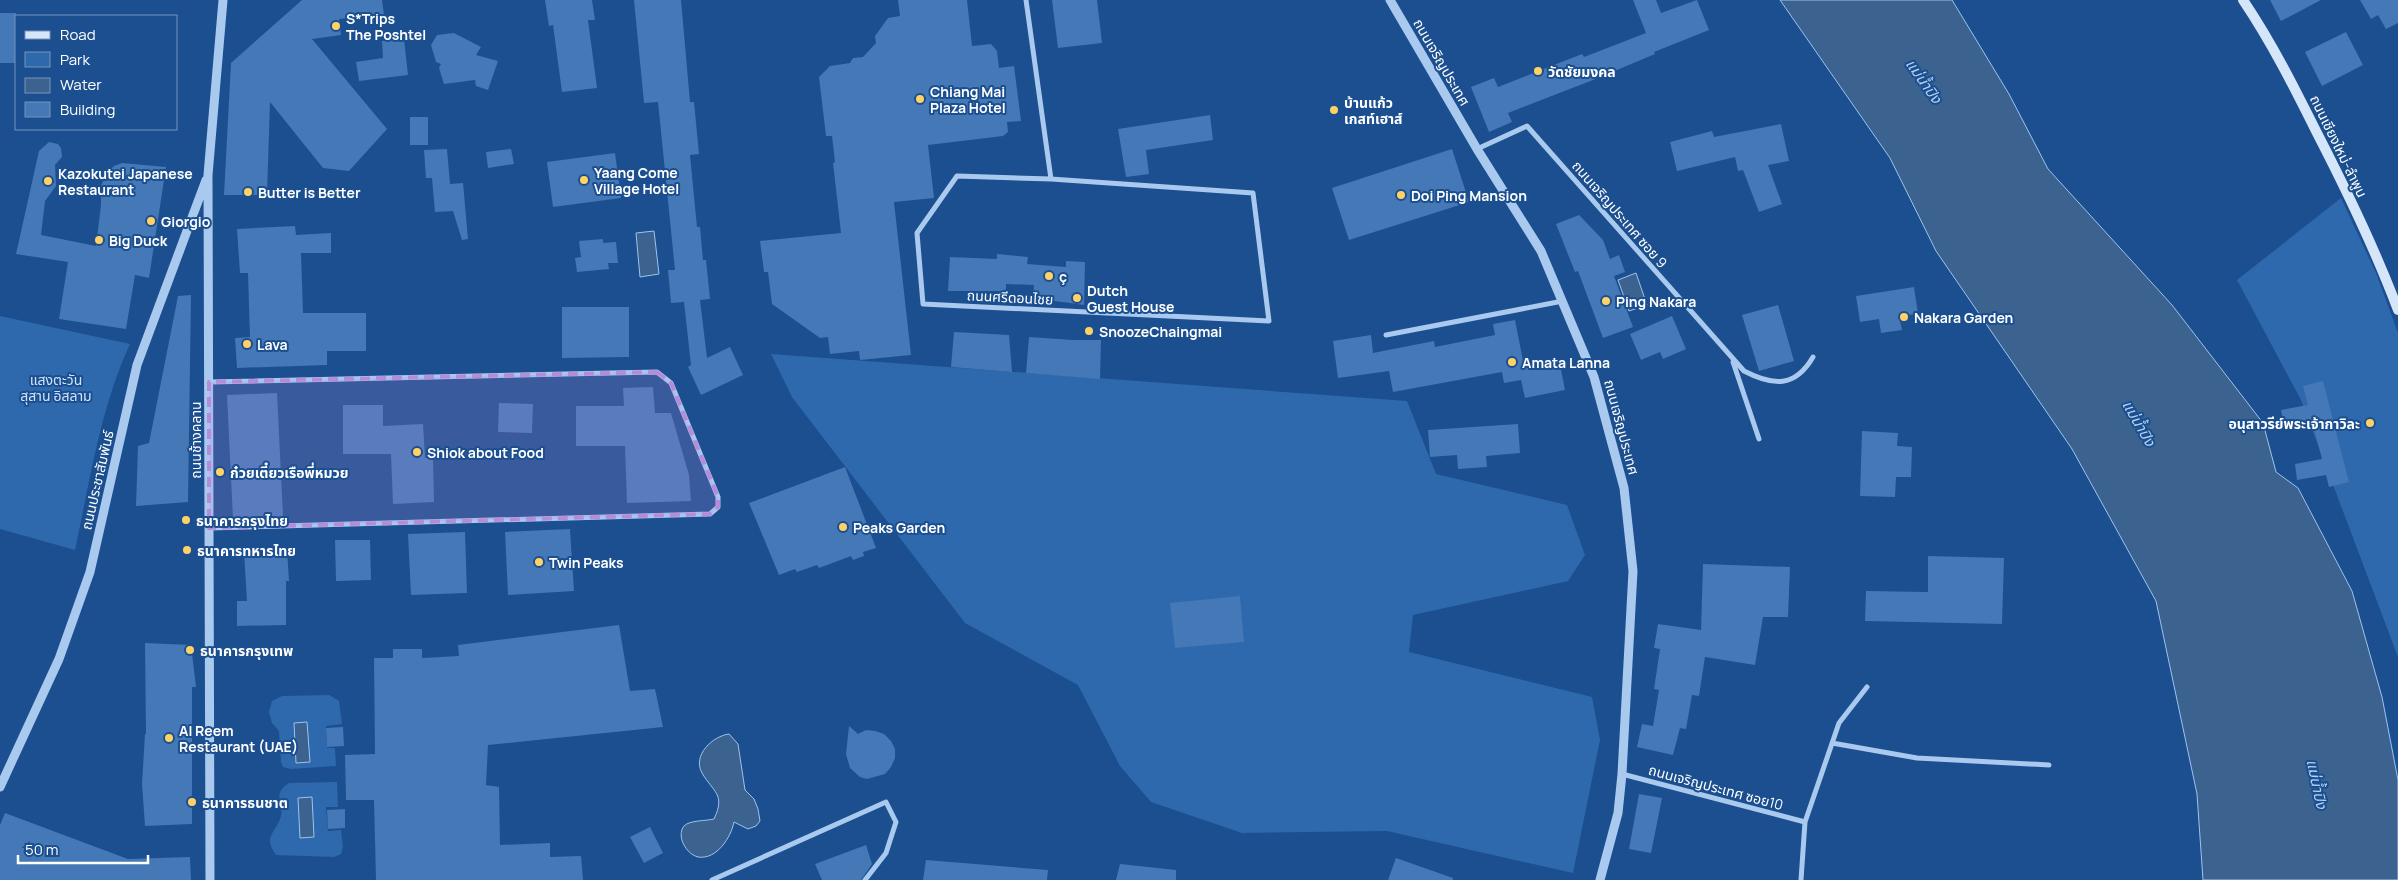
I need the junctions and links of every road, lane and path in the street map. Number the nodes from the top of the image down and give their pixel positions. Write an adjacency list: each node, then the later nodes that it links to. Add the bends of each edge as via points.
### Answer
1 (223, 0): 6 (street, ถนนช้างคลาน)
2 (1026, 0): 7 (street)
3 (1390, 0): 5 (street, ถนนเจริญประเทศ)
4 (2243, 0): 9 (main road, ถนนเชียงใหม่-ลำพูน, via 2272,44 2335,167)
5 (1477, 149): 8 (street, ถนนเจริญประเทศ, via 1531,232); 12 (street, ถนนเจริญประเทศ ซอย 9, via 1528,126)
6 (208, 175): 13 (street, ถนนช้างคลาน); 20 (street, ถนนประชาสัมพันธ์, via 137,365 90,572 59,659)
7 (1051, 179): 7 (street, ถนนศรีดอนไชย, via 957,176 917,232 923,304 1269,321 1253,193)
8 (1564, 300): 10 (street); 19 (street, ถนนเจริญประเทศ, via 1594,378 1626,496 1633,571)
9 (2398, 310)
10 (1386, 335)
11 (1813, 357): 12 (street, via 1806,369 1797,375 1775,382 1763,381 1744,371)
12 (1732, 359): 14 (street)
13 (209, 382): 15 (street, ถนนช้างคลาน); 15 (street, via 657,372 671,383 718,497 718,507 710,514)
14 (1759, 438)
15 (209, 528): 22 (street, ถนนช้างคลาน)
16 (1867, 687): 17 (street, via 1839,723)
17 (1832, 743): 18 (street, via 1917,758); 21 (street)
18 (2049, 765)
19 (1622, 774): 21 (street, ถนนเจริญประเทศ ซอย10); 25 (street, ถนนเจริญประเทศ, via 1618,813)
20 (0, 787)
21 (1805, 822): 26 (street)
22 (210, 880)
23 (712, 880): 24 (street, via 886,802 896,822 886,853)
24 (865, 880)
25 (1600, 880)
26 (1801, 880)

